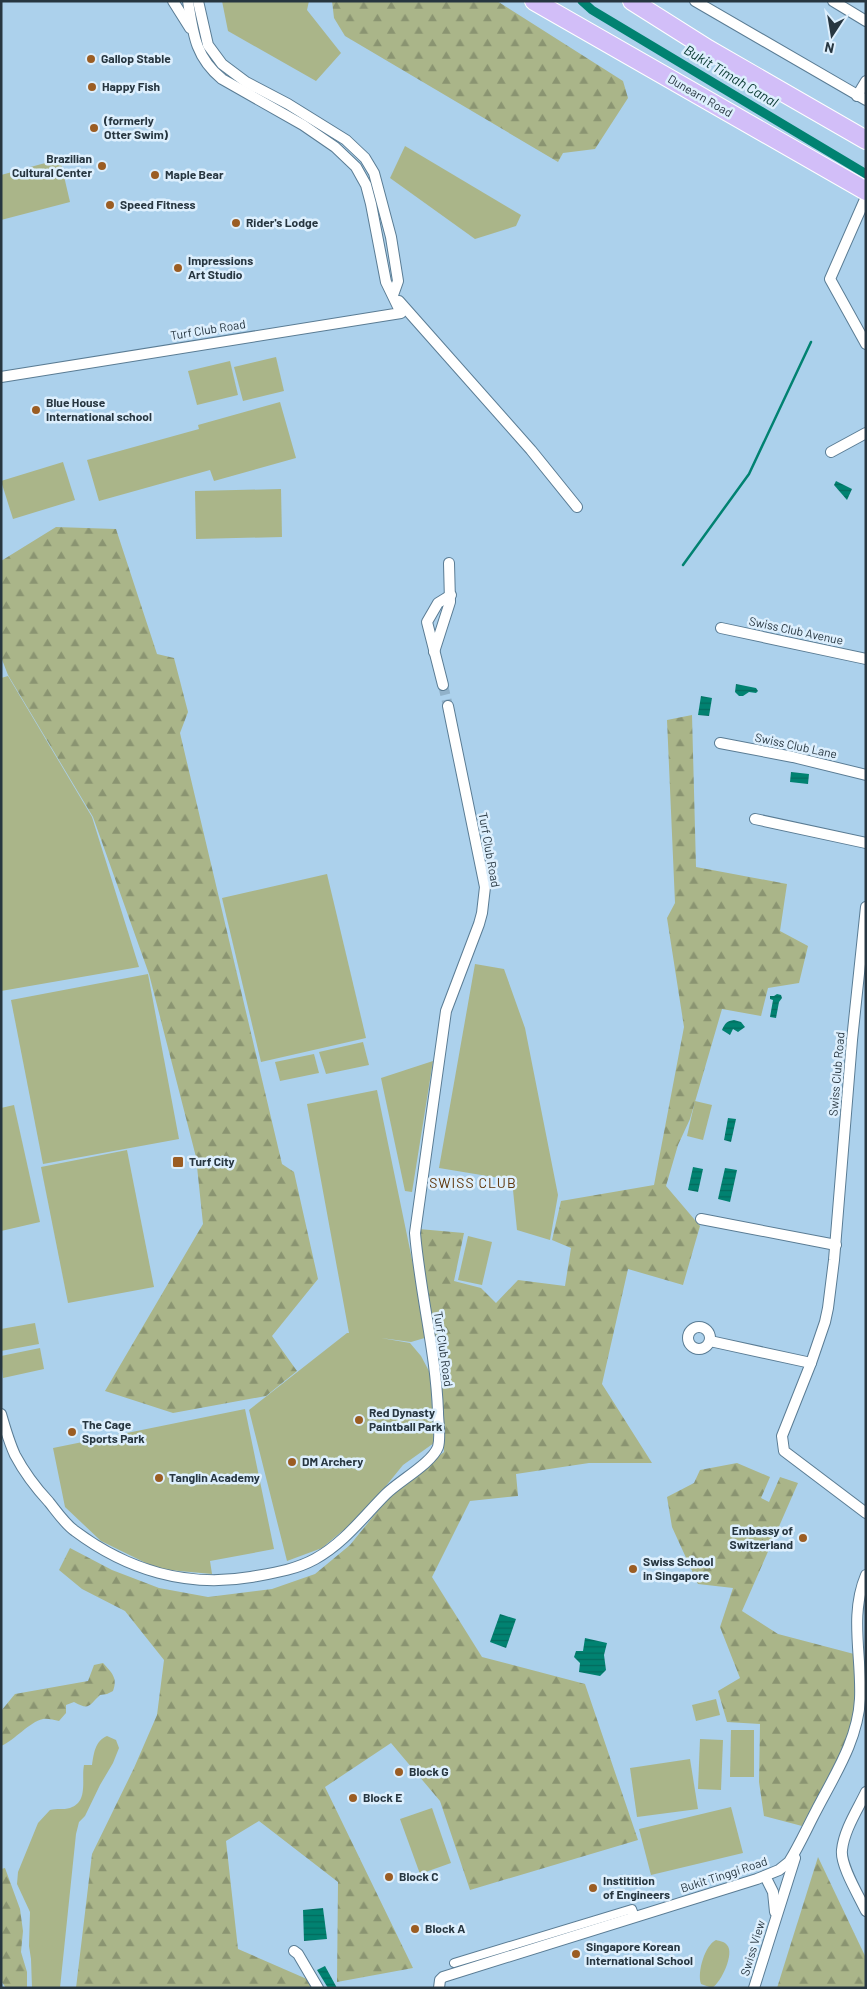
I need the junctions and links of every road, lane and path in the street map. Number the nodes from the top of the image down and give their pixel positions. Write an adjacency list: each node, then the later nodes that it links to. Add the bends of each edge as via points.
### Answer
1 (173, 1): 8 (street)
2 (534, 1): 14 (highway, Dunearn Road)
3 (696, 1): 11 (street)
4 (833, 1): 7 (street)
5 (194, 2): 8 (street, Turf Club Road); 16 (street, Turf Club Road, via 208,45 222,64 246,82 346,140 366,158 378,185)
6 (637, 3): 9 (highway)
7 (866, 21)
8 (193, 34): 17 (street, Turf Club Road, via 204,61 222,79 304,126 335,147 356,167 369,194)
9 (708, 49): 12 (highway, via 770,74); 13 (highway)
10 (866, 81): 11 (street)
11 (861, 98)
12 (866, 129)
13 (866, 140)
14 (866, 191)
15 (866, 197): 19 (street, via 830,279)
16 (392, 249): 17 (street); 18 (street, Turf Club Road, via 398,280)
17 (380, 251): 18 (street, Turf Club Road, via 386,282)
18 (393, 295): 20 (street, Turf Club Road, via 401,313); 23 (street, Turf Club Road, via 531,450)
19 (866, 344)
20 (1, 377)
21 (866, 433): 22 (street)
22 (831, 452)
23 (577, 507)
24 (449, 563): 25 (street)
25 (451, 595): 26 (street); 27 (street, via 431,612 427,622)
26 (445, 618): 27 (street); 29 (street)
27 (429, 628): 29 (street)
28 (722, 628): 30 (street, Swiss Club Avenue)
29 (434, 652): 31 (street)
30 (866, 659)
31 (443, 685)
32 (448, 706): 42 (street, Turf Club Road, via 485,887 481,919 446,1011 415,1234 438,1401 436,1452 387,1494 364,1520 313,1560 292,1569 241,1579 181,1579 148,1572 109,1554 73,1530 38,1491 15,1454)
33 (720, 743): 34 (street, Swiss Club Lane)
34 (866, 775)
35 (755, 819): 36 (street)
36 (866, 843)
37 (866, 907): 39 (street, Swiss Club Road)
38 (701, 1219): 39 (street)
39 (836, 1245): 41 (street, Swiss Club Road, via 825,1322)
40 (710, 1341): 41 (street)
41 (811, 1363): 43 (street, Swiss Club Road, via 782,1436 784,1451)
42 (1, 1414)
43 (866, 1513)
44 (866, 1575): 46 (street, Bukit Tinggi Road, via 858,1595 856,1616 858,1718 844,1756)
45 (866, 1792): 48 (street, via 841,1851)
46 (798, 1849): 47 (street, Bukit Tinggi Road, via 790,1862); 49 (street, Swiss View)
47 (765, 1876): 49 (street, Swiss View, via 773,1892); 50 (street, Bukit Tinggi Road)
48 (866, 1911)
49 (776, 1916): 55 (street, Swiss View)
50 (635, 1917): 52 (street, via 632,1909); 54 (street, Bukit Tinggi Road, via 444,1977)
51 (294, 1951): 53 (street)
52 (454, 1963)
53 (318, 1988)
54 (439, 1988)
55 (754, 1988)

